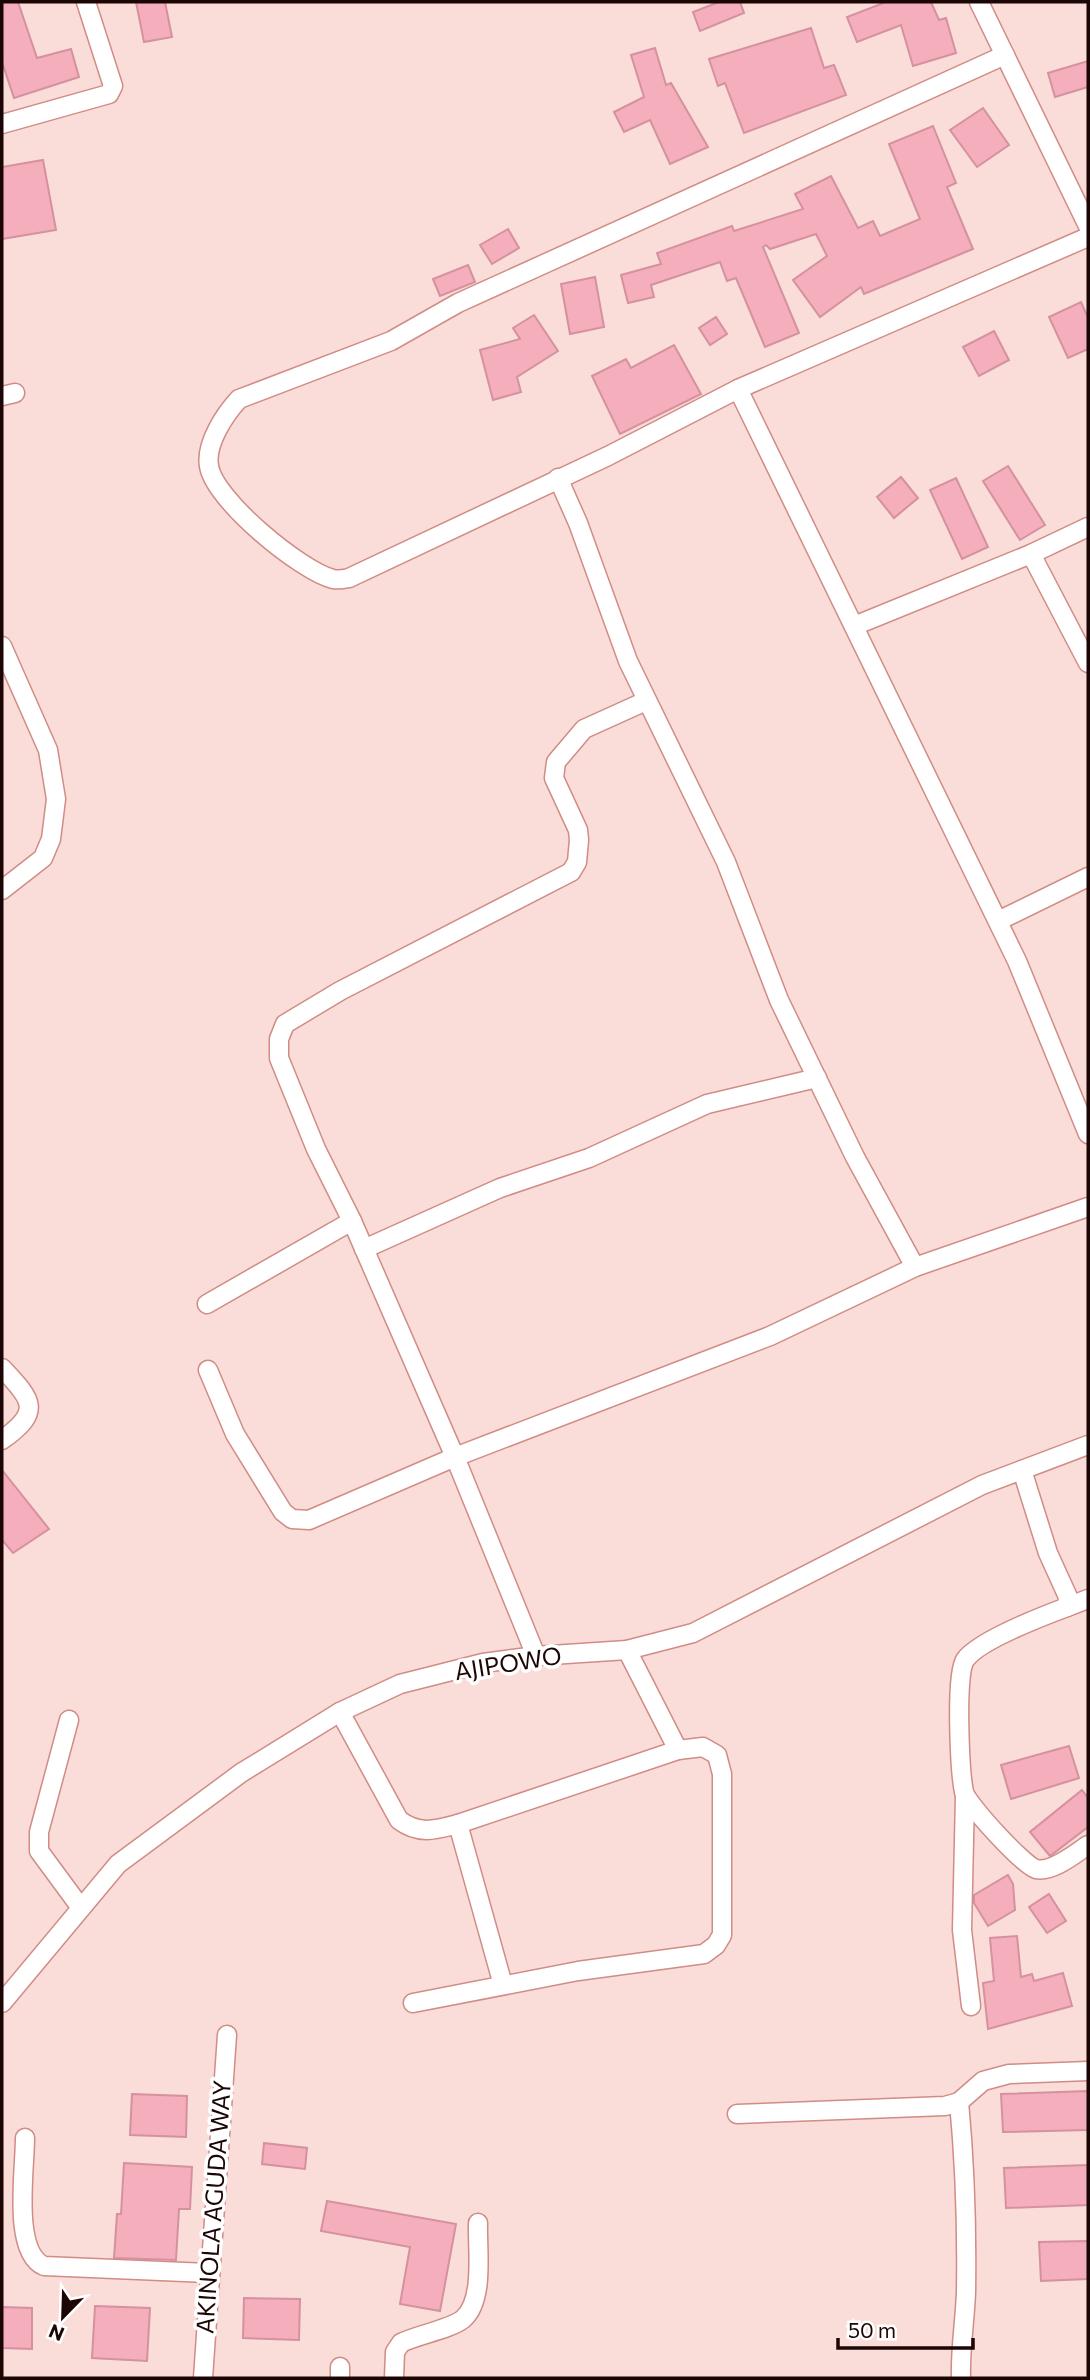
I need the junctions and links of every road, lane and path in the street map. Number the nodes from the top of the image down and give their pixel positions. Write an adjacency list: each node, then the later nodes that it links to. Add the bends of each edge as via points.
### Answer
1 (86, 2): 4 (street, via 113,86 109,94)
2 (979, 2): 3 (street)
3 (1005, 55): 5 (street); 8 (street, via 458,303 391,341 239,399 212,444 209,467 236,507 278,548 335,580 349,578)
4 (2, 124)
5 (1088, 226)
6 (1088, 237): 7 (street)
7 (738, 389): 8 (street); 11 (street)
8 (558, 478): 14 (street)
9 (1088, 527): 10 (street)
10 (1031, 554): 11 (street); 13 (street)
11 (854, 626): 17 (street)
12 (2, 646): 16 (street, via 48,750 56,799 51,839 43,858)
13 (1088, 663)
14 (646, 701): 18 (street, via 726,862 755,943); 21 (street, via 584,729 556,762 554,778 578,830 577,862 571,872 456,928 285,1024 279,1058)
15 (1088, 877): 17 (street)
16 (2, 890)
17 (998, 922): 19 (street)
18 (817, 1078): 22 (street, via 707,1104 589,1158 500,1188); 23 (street)
19 (1088, 1134)
20 (1088, 1206): 23 (street)
21 (352, 1221): 22 (street); 24 (street)
22 (364, 1249): 29 (street)
23 (915, 1266): 29 (street, via 770,1336)
24 (208, 1304)
25 (2, 1368): 27 (street, via 30,1403 29,1416)
26 (208, 1370): 29 (street, via 235,1434 283,1512 292,1519 309,1520)
27 (2, 1440)
28 (1088, 1445): 30 (street, AJIPOWO)
29 (455, 1457): 34 (street)
30 (1022, 1469): 32 (street, via 1048,1553 1068,1597); 33 (street, AJIPOWO, via 982,1485 693,1633)
31 (1088, 1599): 32 (street)
32 (1067, 1607): 38 (street, via 974,1649 962,1663)
33 (627, 1650): 34 (street, AJIPOWO); 37 (street)
34 (536, 1656): 35 (street, AJIPOWO, via 400,1684)
35 (340, 1712): 39 (street, via 398,1821 427,1832); 41 (street, AJIPOWO, via 242,1773 144,1843 118,1864)
36 (69, 1720): 41 (street, via 39,1832 39,1851)
37 (678, 1750): 39 (street); 42 (street, via 703,1748 717,1755 722,1774 722,1935 716,1945 704,1954)
38 (965, 1795): 40 (street, via 1021,1860 1036,1869 1047,1869); 45 (street, via 962,1930)
39 (458, 1824): 42 (street)
40 (1088, 1845)
41 (81, 1908): 43 (street, AJIPOWO)
42 (503, 1985): 44 (street)
43 (2, 2003)
44 (413, 2003)
45 (971, 2006)
46 (227, 2035): 52 (street, AKINOLA AGUDA WAY)
47 (1088, 2071): 48 (street, via 1009,2074 983,2081)
48 (959, 2102): 49 (street); 55 (street, via 965,2231)
49 (737, 2114)
50 (25, 2138): 52 (street, via 23,2226 35,2262)
51 (478, 2223): 54 (street, via 476,2294 471,2309 461,2321 401,2343 394,2352)
52 (208, 2273): 53 (street, AKINOLA AGUDA WAY)
53 (203, 2378)
54 (394, 2378)
55 (961, 2378)

